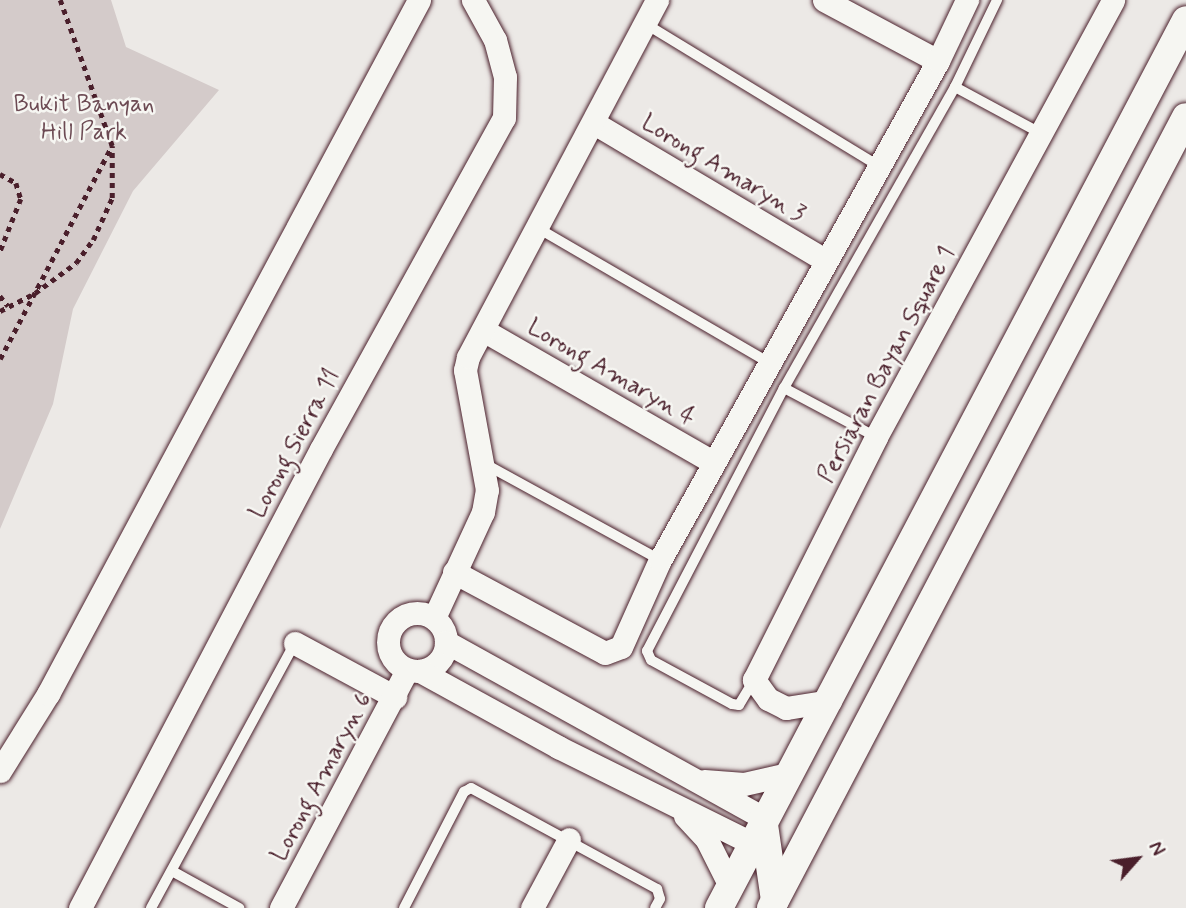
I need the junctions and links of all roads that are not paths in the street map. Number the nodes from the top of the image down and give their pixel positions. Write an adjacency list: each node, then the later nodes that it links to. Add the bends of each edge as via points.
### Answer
1 (419, 0): 33 (street, via 48,694)
2 (473, 0): 43 (street, Lorong Sierra 11, via 495,40 505,77 504,118 321,449)
3 (657, 0): 9 (street)
4 (824, 0): 10 (street)
5 (967, 0): 10 (street)
6 (997, 0): 11 (lane)
7 (1113, 0): 14 (street, Persiaran Bayan Square 1)
8 (1186, 20): 32 (street)
9 (646, 24): 13 (street); 15 (lane)
10 (938, 61): 15 (street)
11 (955, 87): 14 (lane); 20 (lane)
12 (1186, 117): 37 (street)
13 (594, 123): 16 (street); 17 (street, Lorong Amaryn 3)
14 (1042, 134): 21 (street, Persiaran Bayan Square 1)
15 (877, 165): 17 (street)
16 (536, 227): 18 (street); 19 (lane)
17 (825, 260): 19 (street)
18 (483, 330): 22 (street, Lorong Amaryn 4); 23 (street, via 465,370)
19 (768, 362): 22 (street)
20 (784, 388): 21 (lane); 30 (lane, via 646,651 650,660 732,705 739,705)
21 (876, 437): 30 (street, Persiaran Bayan Square 1)
22 (713, 462): 24 (street)
23 (482, 463): 24 (lane); 25 (street, via 487,490 482,512)
24 (660, 561): 25 (street, via 621,647 605,653)
25 (454, 572): 26 (street)
26 (434, 618): 27 (street); 29 (street, via 407,614 388,633 393,659)
27 (446, 642): 29 (street, via 442,658); 35 (street)
28 (295, 643): 31 (street); 40 (lane)
29 (414, 671): 31 (street, Lorong Amaryn 6); 36 (street)
30 (754, 680): 32 (street, via 768,699 786,708)
31 (395, 697): 46 (street, Lorong Amaryn 6)
32 (830, 701): 34 (street)
33 (0, 771)
34 (788, 774): 35 (street, via 744,784); 38 (street)
35 (694, 780): 38 (street)
36 (676, 806): 38 (street); 41 (street, via 707,840)
37 (823, 806): 38 (street); 42 (street)
38 (760, 833): 41 (street); 42 (street)
39 (569, 839): 47 (lane, via 471,788 464,792); 48 (street); 49 (lane, via 657,889 660,899)
40 (172, 871): 44 (lane); 45 (lane)
41 (725, 897)
42 (773, 904)
43 (80, 908)
44 (151, 908)
45 (239, 908)
46 (281, 908)
47 (404, 908)
48 (532, 908)
49 (655, 908)

